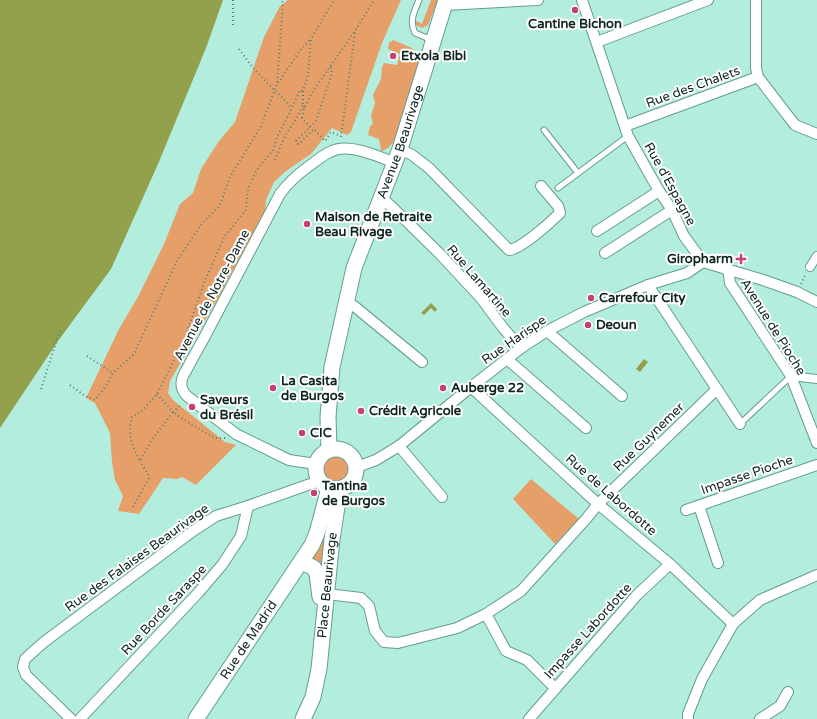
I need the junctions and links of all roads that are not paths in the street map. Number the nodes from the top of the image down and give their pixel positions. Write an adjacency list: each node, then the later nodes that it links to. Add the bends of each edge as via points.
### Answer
1 (419, 0): 7 (lane, via 412,17 412,26 415,33)
2 (538, 0): 6 (street)
3 (582, 0): 8 (street, Rue d'Espagne)
4 (708, 0): 8 (street)
5 (756, 0): 9 (street)
6 (446, 3): 7 (main road, Avenue Beaurivage)
7 (433, 41): 13 (main road, Avenue Beaurivage)
8 (597, 42): 11 (street, Rue d'Espagne)
9 (758, 77): 11 (street, Rue des Chalets); 12 (street, Rue des Chalets, via 795,125)
10 (544, 130): 15 (lane)
11 (626, 131): 15 (lane); 18 (street, Rue d'Espagne)
12 (817, 134)
13 (400, 149): 14 (main road, Avenue Beaurivage); 16 (street, via 429,168 509,250 528,239 560,213 558,206)
14 (395, 163): 19 (main road, Avenue Beaurivage); 44 (street, Avenue de Notre-Dame, via 356,149 341,148 333,150 290,182 280,194 181,381 183,392 231,431 289,460)
15 (578, 173): 17 (lane)
16 (541, 186)
17 (558, 188)
18 (659, 191): 20 (street, Rue d'Espagne); 21 (street)
19 (382, 198): 29 (main road, Avenue Beaurivage, via 354,268); 31 (street, Rue Lamartine, via 439,253)
20 (672, 210): 22 (street); 24 (street, Rue d'Espagne, via 684,236)
21 (597, 231)
22 (605, 254)
23 (817, 256): 25 (street)
24 (703, 262): 26 (street); 27 (street, Rue Harispe, via 687,273)
25 (810, 267)
26 (728, 269): 28 (street, via 797,292); 34 (street, Avenue de Pioche, via 730,283)
27 (648, 285): 30 (street, Rue Harispe); 37 (street)
28 (817, 302)
29 (347, 304): 33 (street, via 354,306); 43 (main road, Avenue Beaurivage, via 332,367 328,417)
30 (547, 331): 31 (street, Rue Harispe); 38 (street)
31 (522, 348): 32 (street, Rue Harispe)
32 (507, 359): 36 (street, Rue Harispe); 40 (street)
33 (422, 362)
34 (791, 376): 35 (street); 39 (lane); 41 (street, Avenue de Pioche)
35 (817, 380)
36 (471, 387): 42 (street, Rue Harispe); 49 (street, Rue de Labordotte)
37 (717, 389): 39 (street); 49 (street, Rue Guynemer)
38 (622, 396)
39 (740, 424)
40 (586, 428)
41 (817, 443)
42 (400, 446): 46 (street, Rue Harispe, via 376,460); 48 (street)
43 (329, 449): 44 (main road, via 321,455); 46 (main road, via 340,448 349,453)
44 (316, 464): 47 (main road, Place Beaurivage, via 317,476)
45 (817, 465): 51 (street, Impasse Pioche)
46 (356, 467): 47 (main road, Place Beaurivage, via 351,482)
47 (330, 486): 50 (street, Rue des Falaises Beaurivage); 53 (main road, Place Beaurivage, via 317,533); 57 (main road, Place Beaurivage, via 337,507)
48 (442, 497)
49 (598, 504): 54 (street, Rue de Labordotte); 58 (street, Rue Guynemer, via 521,591)
50 (248, 506): 63 (street, Rue des Falaises Beaurivage, via 216,516 193,531 25,659 23,668 26,675); 64 (street, Rue Borde Saraspe, via 241,536 222,565)
51 (699, 506): 52 (street, Impasse Pioche); 55 (street)
52 (686, 510)
53 (302, 562): 60 (main road, Place Beaurivage, via 314,568 317,574); 65 (main road, Rue de Madrid, via 292,573)
54 (670, 564): 59 (street, Rue de Labordotte); 61 (street, Impasse Labordotte, via 637,595)
55 (718, 564)
56 (817, 575): 59 (street, via 760,600)
57 (327, 594): 58 (street, Rue Guynemer, via 361,598 369,606 375,631 384,642 398,643 457,628); 60 (main road, Place Beaurivage)
58 (486, 614): 61 (street, via 506,651 527,660)
59 (733, 624): 68 (street, via 702,679)
60 (322, 638): 66 (main road, via 313,697)
61 (555, 688): 67 (street, Impasse Labordotte)
62 (788, 692): 69 (street, via 780,706)
63 (71, 719)
64 (80, 719)
65 (196, 719)
66 (303, 719)
67 (529, 719)
68 (688, 719)
69 (760, 719)

